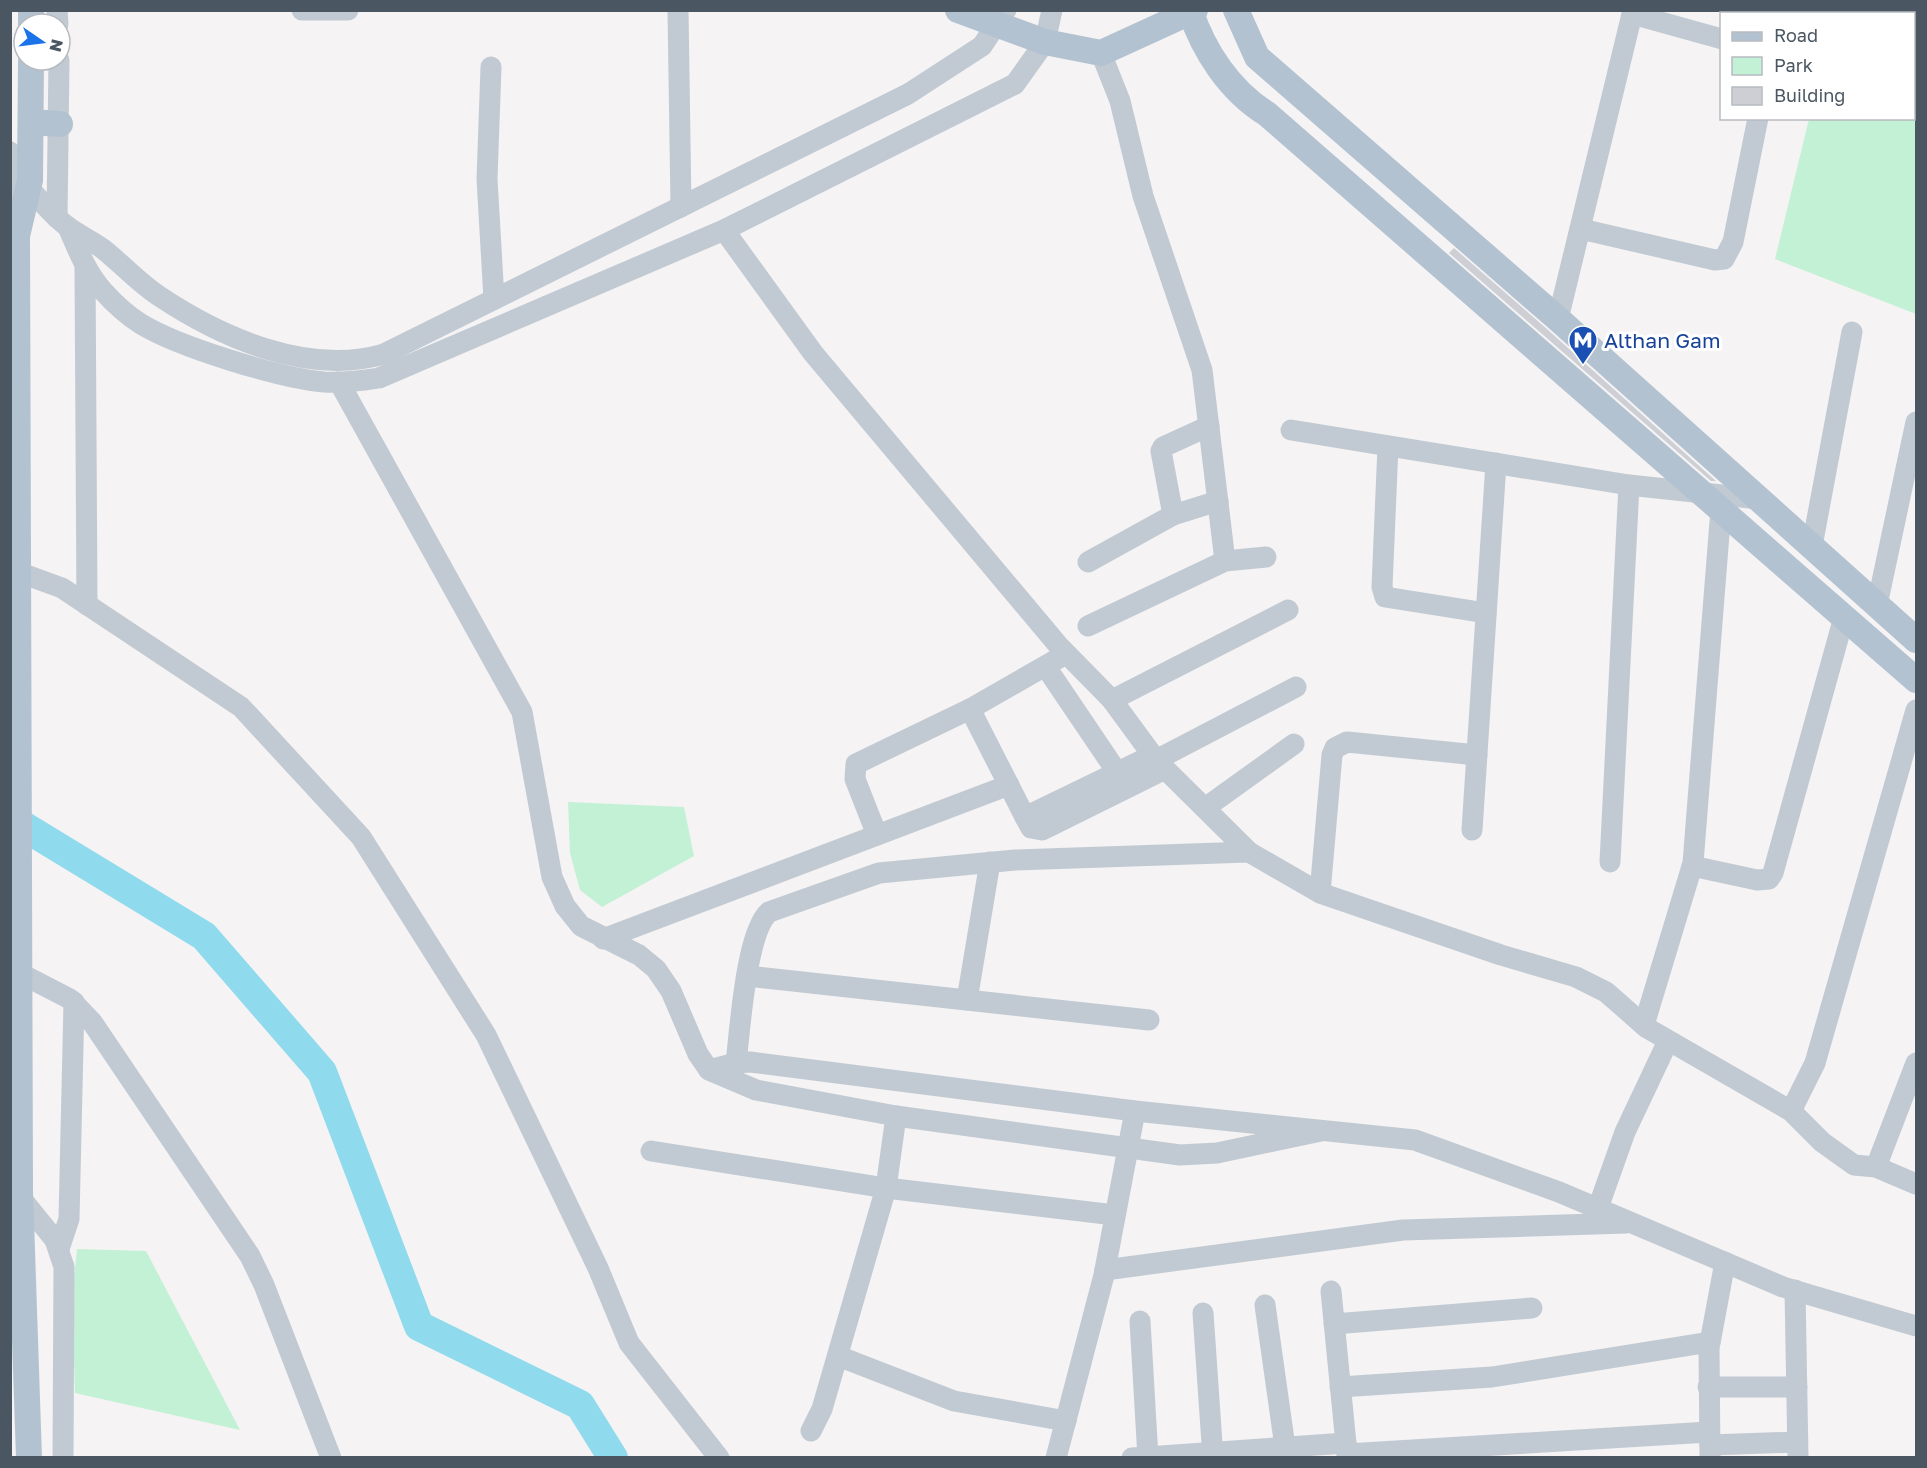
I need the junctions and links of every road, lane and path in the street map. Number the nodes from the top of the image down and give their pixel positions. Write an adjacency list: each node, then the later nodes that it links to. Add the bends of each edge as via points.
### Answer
1 (302, 10): 2 (street)
2 (348, 10)
3 (678, 10): 21 (street)
4 (958, 10): 9 (main road)
5 (1052, 10): 11 (street)
6 (1236, 10): 28 (main road, via 1257,57)
7 (1192, 11): 12 (main road); 39 (main road, via 1197,32 1243,98 1267,114)
8 (1633, 13): 10 (street); 23 (street)
9 (1002, 18): 11 (main road); 21 (street, via 982,46 908,94)
10 (1720, 38)
11 (1045, 42): 12 (main road); 24 (street, via 1015,84)
12 (1101, 53): 32 (street, via 1120,101 1143,196 1202,370)
13 (491, 67): 27 (street, via 487,179)
14 (31, 72): 17 (main road)
15 (58, 72): 18 (street)
16 (1758, 120): 23 (street, via 1733,242 1724,259)
17 (31, 122): 18 (main road); 20 (main road)
18 (60, 124): 22 (street)
19 (10, 152): 25 (street)
20 (29, 188): 22 (street); 25 (main road)
21 (681, 207): 27 (street)
22 (63, 222): 26 (street); 27 (street, via 158,296 204,322 288,355 335,362 384,354)
23 (1581, 229): 28 (street)
24 (724, 230): 30 (street, via 379,378); 53 (street, via 813,352)
25 (17, 236): 93 (main road, bridge)
26 (85, 267): 30 (street, via 104,291 140,323 171,338 264,369); 46 (street)
27 (494, 299)
28 (1558, 319): 37 (main road)
29 (1852, 332): 41 (street)
30 (339, 382): 73 (street, via 516,699 526,727 557,892 581,926)
31 (1917, 422): 47 (street)
32 (1209, 426): 38 (street); 40 (street, via 1161,451)
33 (1291, 430): 34 (street)
34 (1388, 446): 35 (street); 49 (street, via 1382,587 1385,597)
35 (1496, 463): 36 (street); 49 (street)
36 (1629, 485): 39 (street); 69 (street)
37 (1759, 499): 39 (street); 41 (main road)
38 (1218, 501): 40 (street); 43 (street)
39 (1712, 501): 50 (main road); 71 (street)
40 (1173, 516): 44 (street)
41 (1812, 546): 47 (main road)
42 (1266, 557): 43 (street)
43 (1225, 561): 51 (street)
44 (1088, 562)
45 (10, 569): 46 (street, via 62,588)
46 (87, 605): 125 (street, via 220,692 256,722 372,851 486,1035 598,1268 629,1343)
47 (1877, 605): 52 (main road)
48 (1288, 610): 57 (street)
49 (1486, 613): 61 (street)
50 (1844, 617): 55 (main road); 71 (street, via 1770,879 1757,880)
51 (1088, 626)
52 (1917, 640)
53 (1066, 654): 54 (street); 57 (street)
54 (1046, 667): 58 (street); 63 (street)
55 (1917, 680)
56 (1296, 687): 62 (street)
57 (1112, 700): 62 (street)
58 (970, 709): 64 (street); 67 (street, via 856,764 855,778)
59 (1917, 710): 85 (street, via 1815,1063)
60 (1294, 744): 65 (street)
61 (1477, 755): 66 (street); 72 (street, via 1347,742 1335,748)
62 (1158, 761): 63 (street); 65 (street)
63 (1122, 780): 64 (street, via 1042,830 1031,828)
64 (1009, 785): 67 (street)
65 (1205, 808): 68 (street)
66 (1472, 830)
67 (877, 835): 73 (street)
68 (1249, 852): 70 (street); 72 (street)
69 (1610, 861)
70 (990, 862): 75 (street, via 879,873 769,912 759,925); 76 (street)
71 (1692, 866): 79 (street)
72 (1320, 893): 79 (street, via 1576,977 1606,992)
73 (603, 939): 83 (street, via 639,955 656,969 671,991)
74 (10, 968): 77 (street)
75 (747, 976): 76 (street); 81 (street)
76 (967, 1000): 78 (street)
77 (74, 1002): 97 (street, via 69,1219); 124 (street, via 92,1022 258,1271)
78 (1149, 1020)
79 (1644, 1025): 80 (street)
80 (1668, 1041): 85 (street); 94 (street, via 1625,1132)
81 (736, 1063): 83 (street); 84 (street)
82 (1917, 1063): 90 (street)
83 (709, 1070): 86 (street, via 756,1090)
84 (1135, 1111): 87 (street); 88 (street)
85 (1791, 1111): 90 (street, via 1822,1142 1854,1165)
86 (896, 1116): 88 (street); 92 (street)
87 (1321, 1131): 88 (street, via 1199,1155); 94 (street, via 1415,1140)
88 (1128, 1149): 95 (street)
89 (651, 1151): 92 (street)
90 (1876, 1167): 91 (street)
91 (1917, 1184)
92 (886, 1188): 95 (street); 110 (street)
93 (17, 1195): 97 (street); 104 (main road); 122 (main road)
94 (1598, 1208): 96 (street)
95 (1115, 1215): 99 (street)
96 (1632, 1223): 98 (street); 99 (street, via 1403,1230)
97 (59, 1249): 123 (street, via 64,1267)
98 (1725, 1262): 100 (street); 109 (street)
99 (1105, 1270): 114 (street)
100 (1795, 1290): 108 (street); 113 (street)
101 (1331, 1291): 107 (street)
102 (1265, 1305): 118 (street)
103 (1532, 1308): 107 (street)
104 (10, 1313)
105 (1203, 1313): 120 (street)
106 (1140, 1321): 121 (street)
107 (1334, 1324): 111 (street)
108 (1917, 1326)
109 (1710, 1342): 111 (street, via 1492,1377); 112 (street)
110 (837, 1356): 114 (street, via 954,1401); 115 (street, via 822,1409)
111 (1340, 1387): 119 (street)
112 (1708, 1387): 113 (street); 116 (street)
113 (1797, 1387): 117 (street)
114 (1066, 1421): 126 (street)
115 (811, 1431)
116 (1710, 1445): 117 (street); 119 (street)
117 (1798, 1450)
118 (1281, 1451): 119 (street); 120 (street)
119 (1347, 1451)
120 (1212, 1455): 121 (street)
121 (1142, 1457)
122 (29, 1458)
123 (63, 1458)
124 (331, 1458)
125 (719, 1458)
126 (1056, 1458)

